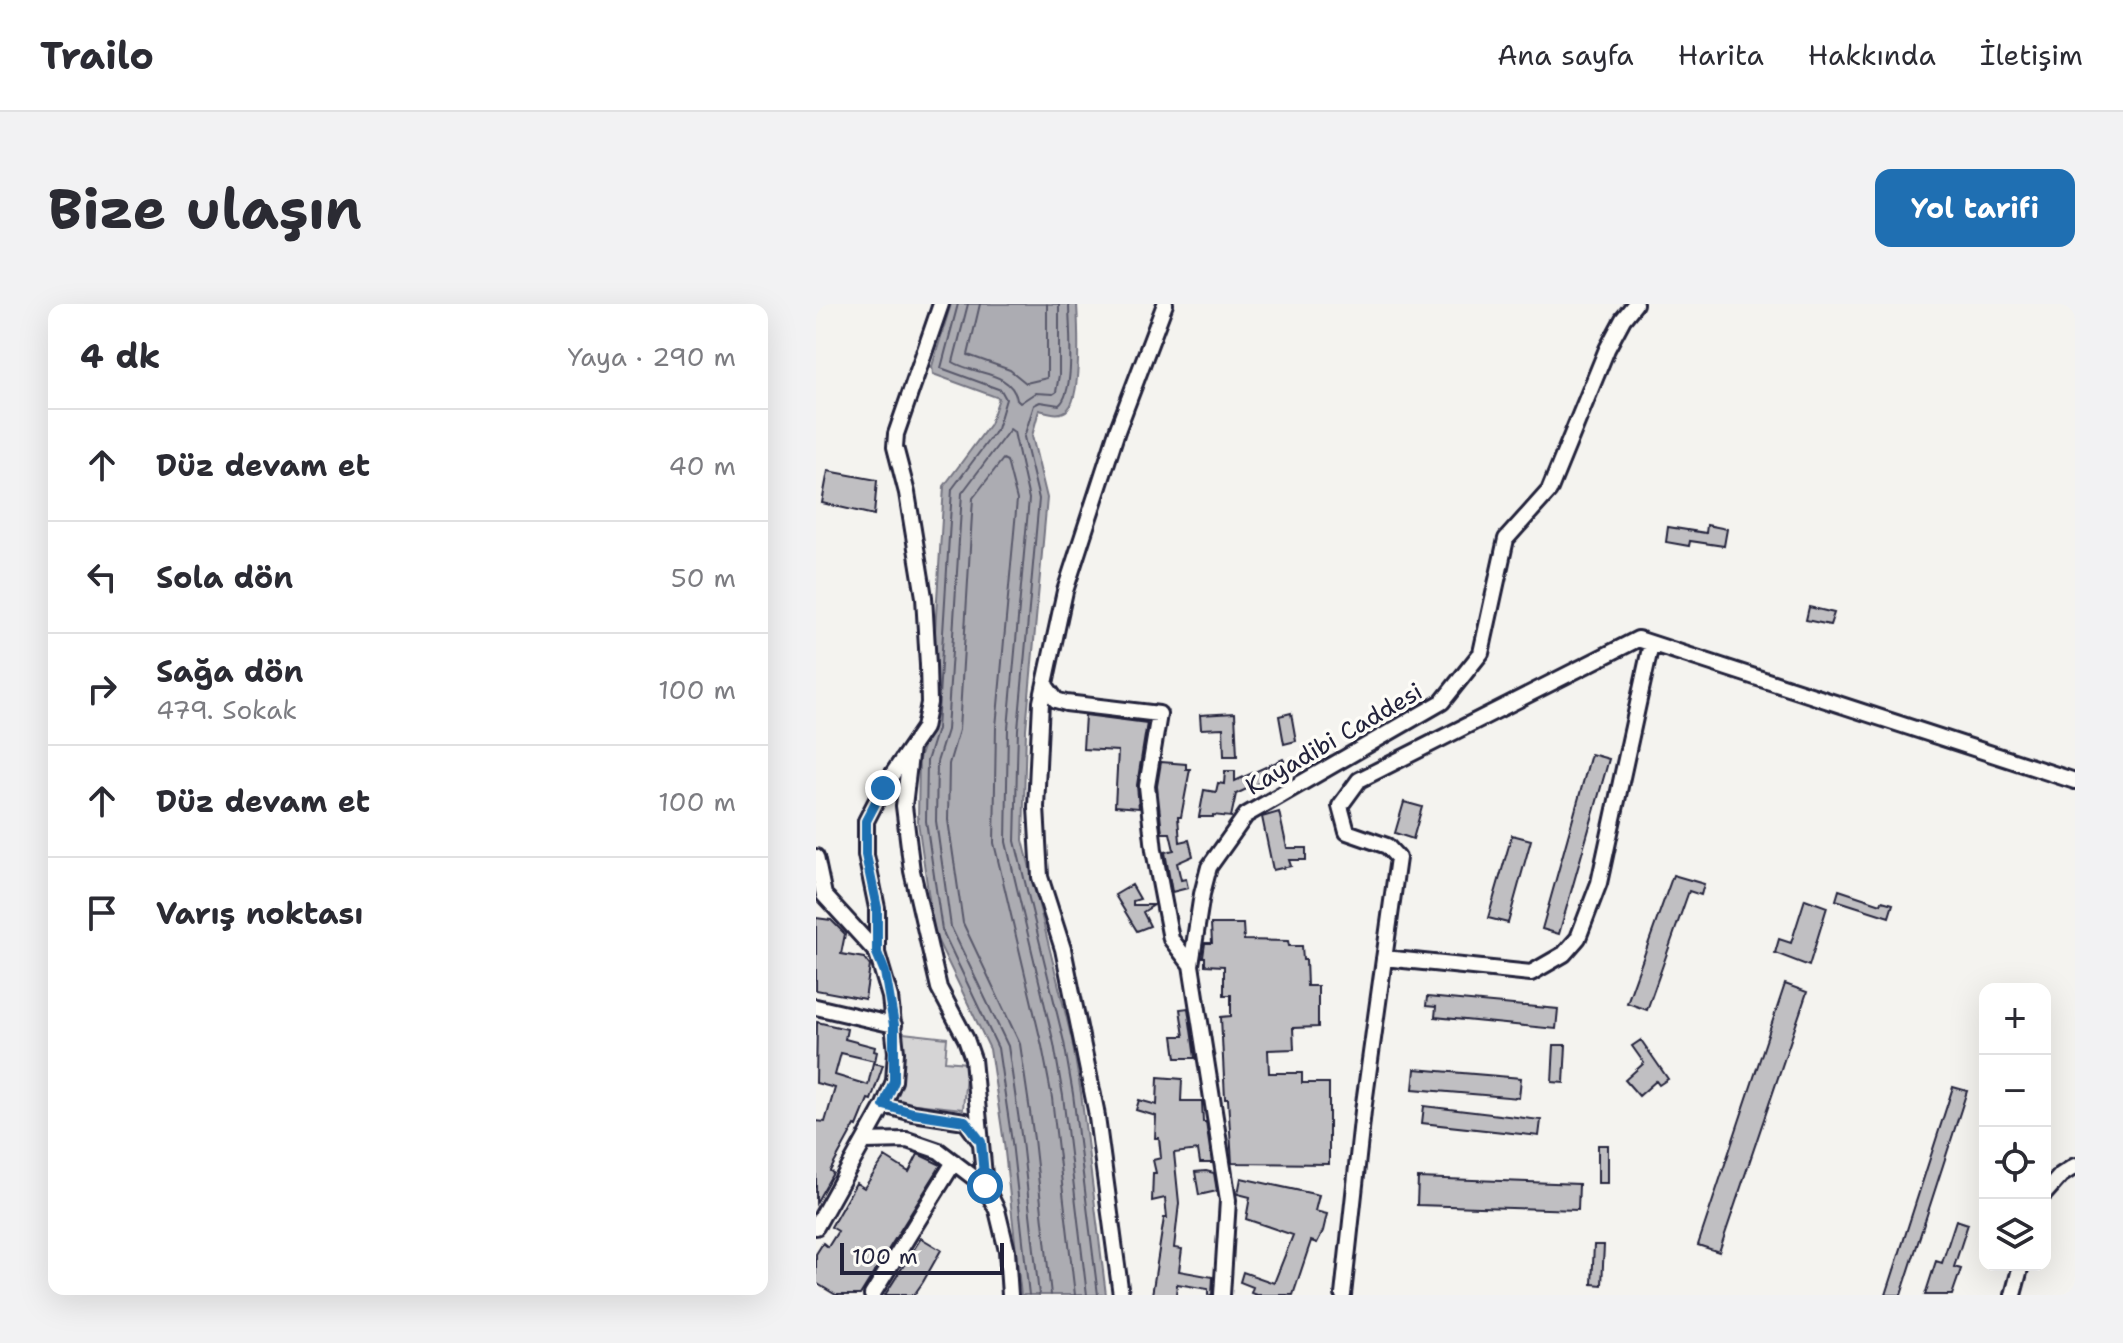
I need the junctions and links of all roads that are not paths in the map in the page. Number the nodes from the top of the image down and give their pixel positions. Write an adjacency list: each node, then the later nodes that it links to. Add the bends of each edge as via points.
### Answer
1 (941, 304): 6 (street, via 895,447 924,597 928,665 924,728)
2 (1165, 304): 5 (street, via 1065,591)
3 (1635, 304): 12 (street, Kayadibi Caddesi, via 1607,349 1549,491 1506,539 1481,653 1442,702 1246,815 1209,867)
4 (1651, 644): 7 (street); 11 (street, via 1599,883 1578,938 1564,954 1531,973); 11 (street, via 1638,639 1359,780 1340,806 1347,832 1387,846 1398,858)
5 (1045, 685): 12 (street, via 1056,700 1066,703 1159,714 1147,786 1154,850 1171,939); 26 (street, via 1036,807 1040,877 1063,949 1096,1110)
6 (911, 747): 10 (street, via 866,821); 17 (street, via 904,806 912,871 939,988 973,1059)
7 (2075, 781)
8 (816, 857): 9 (street)
9 (820, 897): 10 (street)
10 (877, 953): 14 (street)
11 (1384, 958): 28 (street)
12 (1191, 965): 27 (street, Kayadibi Caddesi, via 1228,1200)
13 (816, 1007): 14 (street)
14 (894, 1025): 15 (street, via 894,1081)
15 (884, 1105): 16 (street); 17 (street, via 965,1121)
16 (865, 1141): 18 (street, via 907,1140); 22 (street)
17 (981, 1142): 20 (street)
18 (954, 1162): 20 (street); 24 (street)
19 (2075, 1166): 21 (street)
20 (985, 1186): 25 (street, via 1007,1251)
21 (2051, 1186)
22 (816, 1227)
23 (2019, 1271): 29 (street)
24 (872, 1295)
25 (1010, 1295)
26 (1121, 1295)
27 (1222, 1295)
28 (1343, 1295)
29 (2013, 1295)

